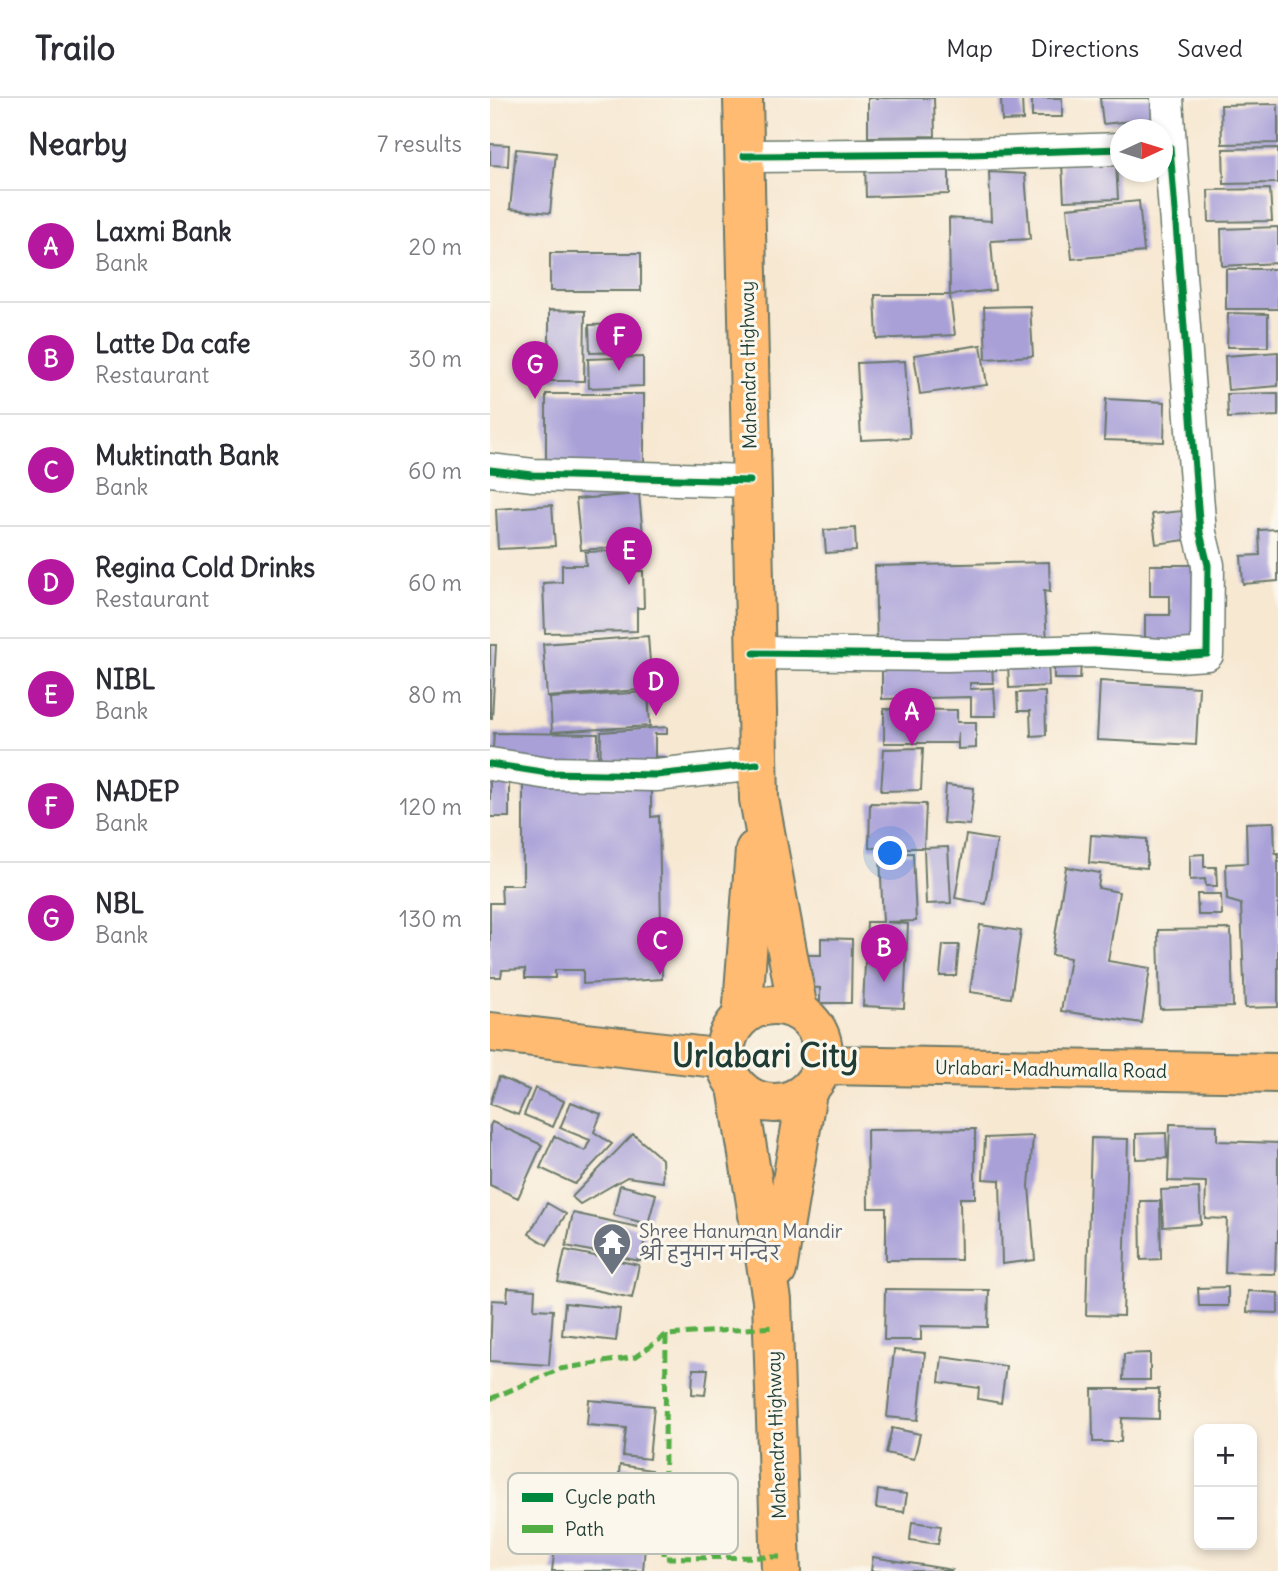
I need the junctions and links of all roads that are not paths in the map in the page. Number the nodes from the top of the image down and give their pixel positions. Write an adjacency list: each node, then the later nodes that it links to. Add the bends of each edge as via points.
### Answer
1 (743, 98): 5 (main road, Mahendra Highway)
2 (1167, 98): 3 (street)
3 (1167, 119)
4 (1110, 149): 5 (street)
5 (744, 156): 8 (main road, Mahendra Highway)
6 (1169, 182): 9 (street, via 1200,533 1208,565 1207,654)
7 (490, 470): 8 (street)
8 (750, 481): 9 (main road, Mahendra Highway)
9 (754, 653): 11 (main road, Mahendra Highway)
10 (490, 764): 11 (street, via 548,773)
11 (758, 782): 12 (main road, Mahendra Highway); 13 (main road, Mahendra Highway)
12 (798, 1010): 13 (main road, via 769,1005); 17 (main road, via 820,1034 824,1050)
13 (742, 1017): 15 (main road, via 726,1044)
14 (490, 1032): 15 (main road)
15 (731, 1073): 17 (main road, via 756,1100 779,1104 794,1100); 18 (main road, Mahendra Highway)
16 (1278, 1073): 17 (main road, Urlabari-Madhumalla Road)
17 (815, 1078): 18 (main road, Mahendra Highway)
18 (772, 1300): 19 (main road, Mahendra Highway)
19 (781, 1571)

